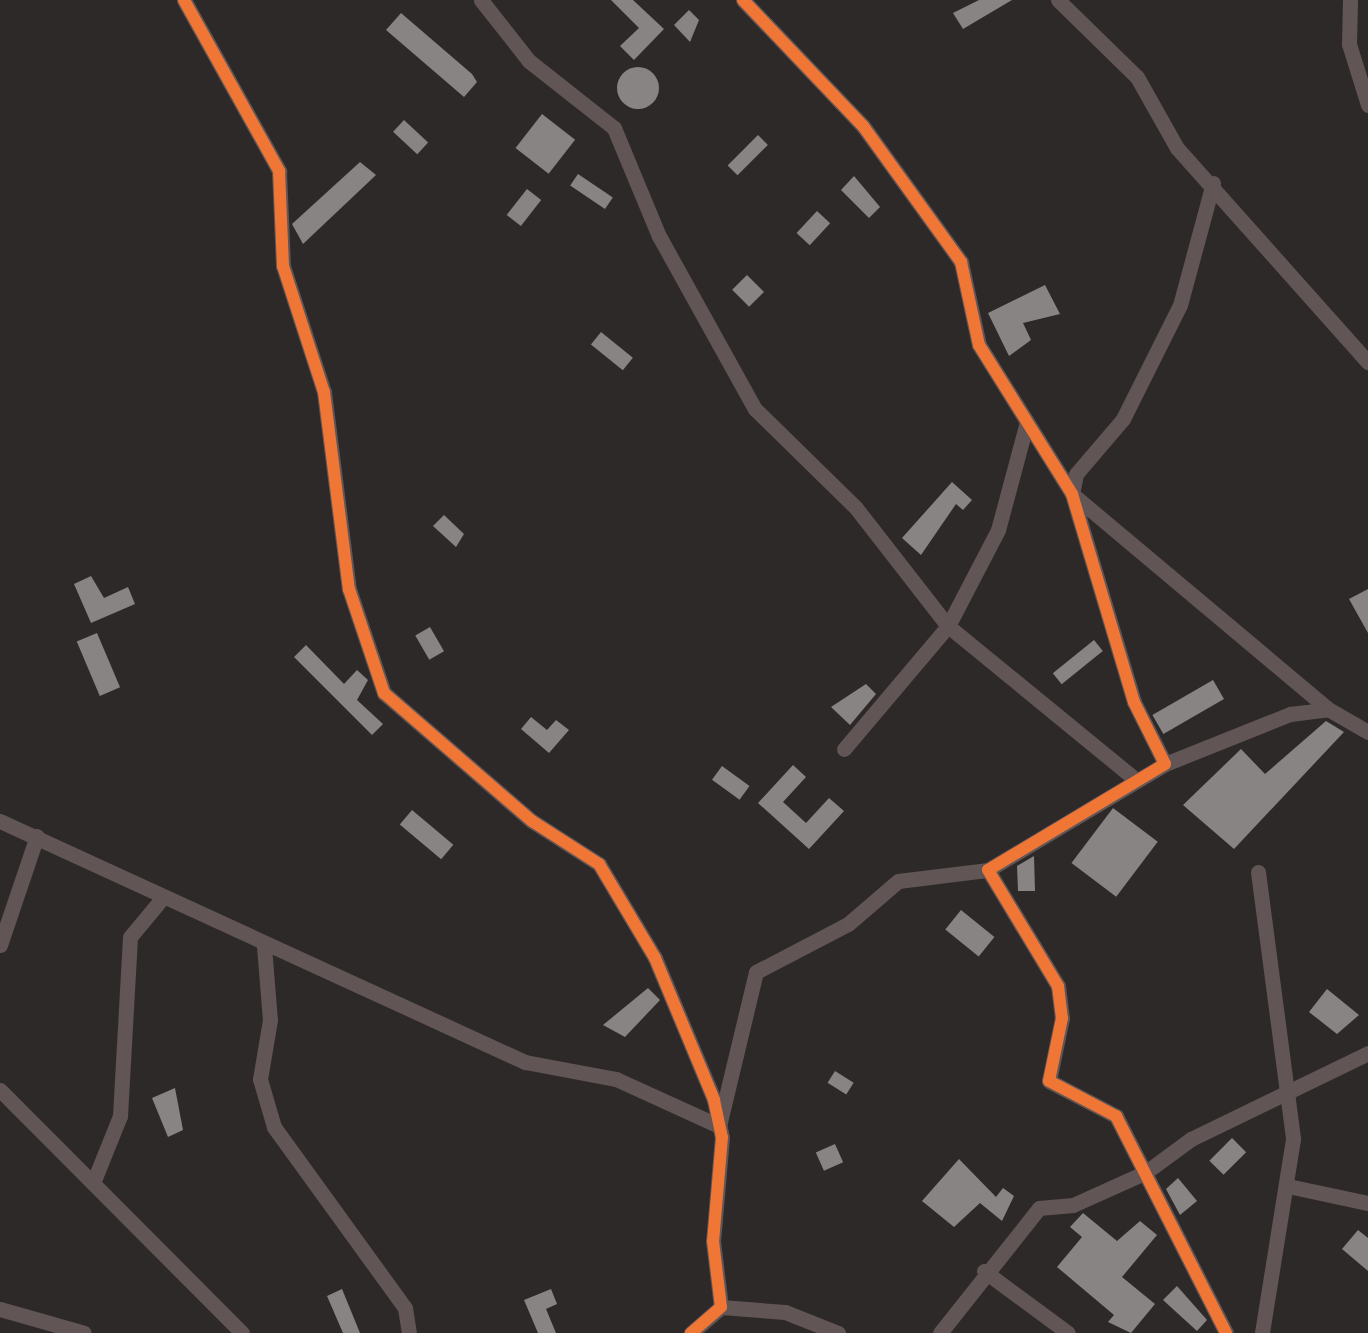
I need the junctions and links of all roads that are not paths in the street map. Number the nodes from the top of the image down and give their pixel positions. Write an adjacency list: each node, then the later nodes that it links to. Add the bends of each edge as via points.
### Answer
1 (184, 0): 27 (street, via 279,171 283,266 324,392 348,589 384,692 532,820 600,864 654,958)
2 (481, 0): 11 (street, via 529,62 614,128 659,236 755,408 856,508)
3 (743, 0): 9 (street, via 863,126 960,262 979,345)
4 (1058, 0): 7 (street, via 1137,76 1177,148)
5 (1350, 0): 6 (street, via 1348,44)
6 (1368, 105)
7 (1212, 183): 8 (street); 10 (street, via 1180,305 1123,419 1076,474)
8 (1368, 362)
9 (1027, 422): 10 (street); 11 (street, via 998,530)
10 (1072, 494): 12 (street); 15 (street, via 1134,702)
11 (948, 626): 14 (street); 16 (street)
12 (1328, 710): 13 (street); 15 (street, via 1290,714)
13 (1368, 732)
14 (844, 750)
15 (1165, 764): 16 (street)
16 (1131, 776): 19 (street)
17 (0, 822): 18 (street)
18 (37, 836): 21 (street); 22 (street)
19 (988, 870): 27 (street, via 898,882 848,924 756,972); 28 (street, via 1058,986 1062,1018 1049,1081 1116,1116)
20 (1258, 872): 25 (street)
21 (164, 896): 23 (street); 29 (street, via 130,937 120,1116)
22 (0, 945)
23 (264, 946): 27 (street, via 360,981 525,1062 616,1079); 37 (street, via 270,1020 260,1078 274,1128 405,1308)
24 (1368, 1053): 25 (street)
25 (1288, 1088): 28 (street); 30 (street)
26 (0, 1090): 29 (street)
27 (720, 1126): 33 (street)
28 (1146, 1172): 32 (street, via 1073,1205 1040,1208); 42 (street)
29 (93, 1183): 36 (street)
30 (1288, 1186): 31 (street); 43 (street)
31 (1368, 1204)
32 (984, 1270): 40 (street); 41 (street)
33 (721, 1307): 38 (street); 39 (street, via 785,1312)
34 (0, 1310): 35 (street)
35 (84, 1333)
36 (242, 1333)
37 (409, 1333)
38 (692, 1333)
39 (838, 1333)
40 (940, 1333)
41 (1068, 1333)
42 (1226, 1333)
43 (1262, 1333)

